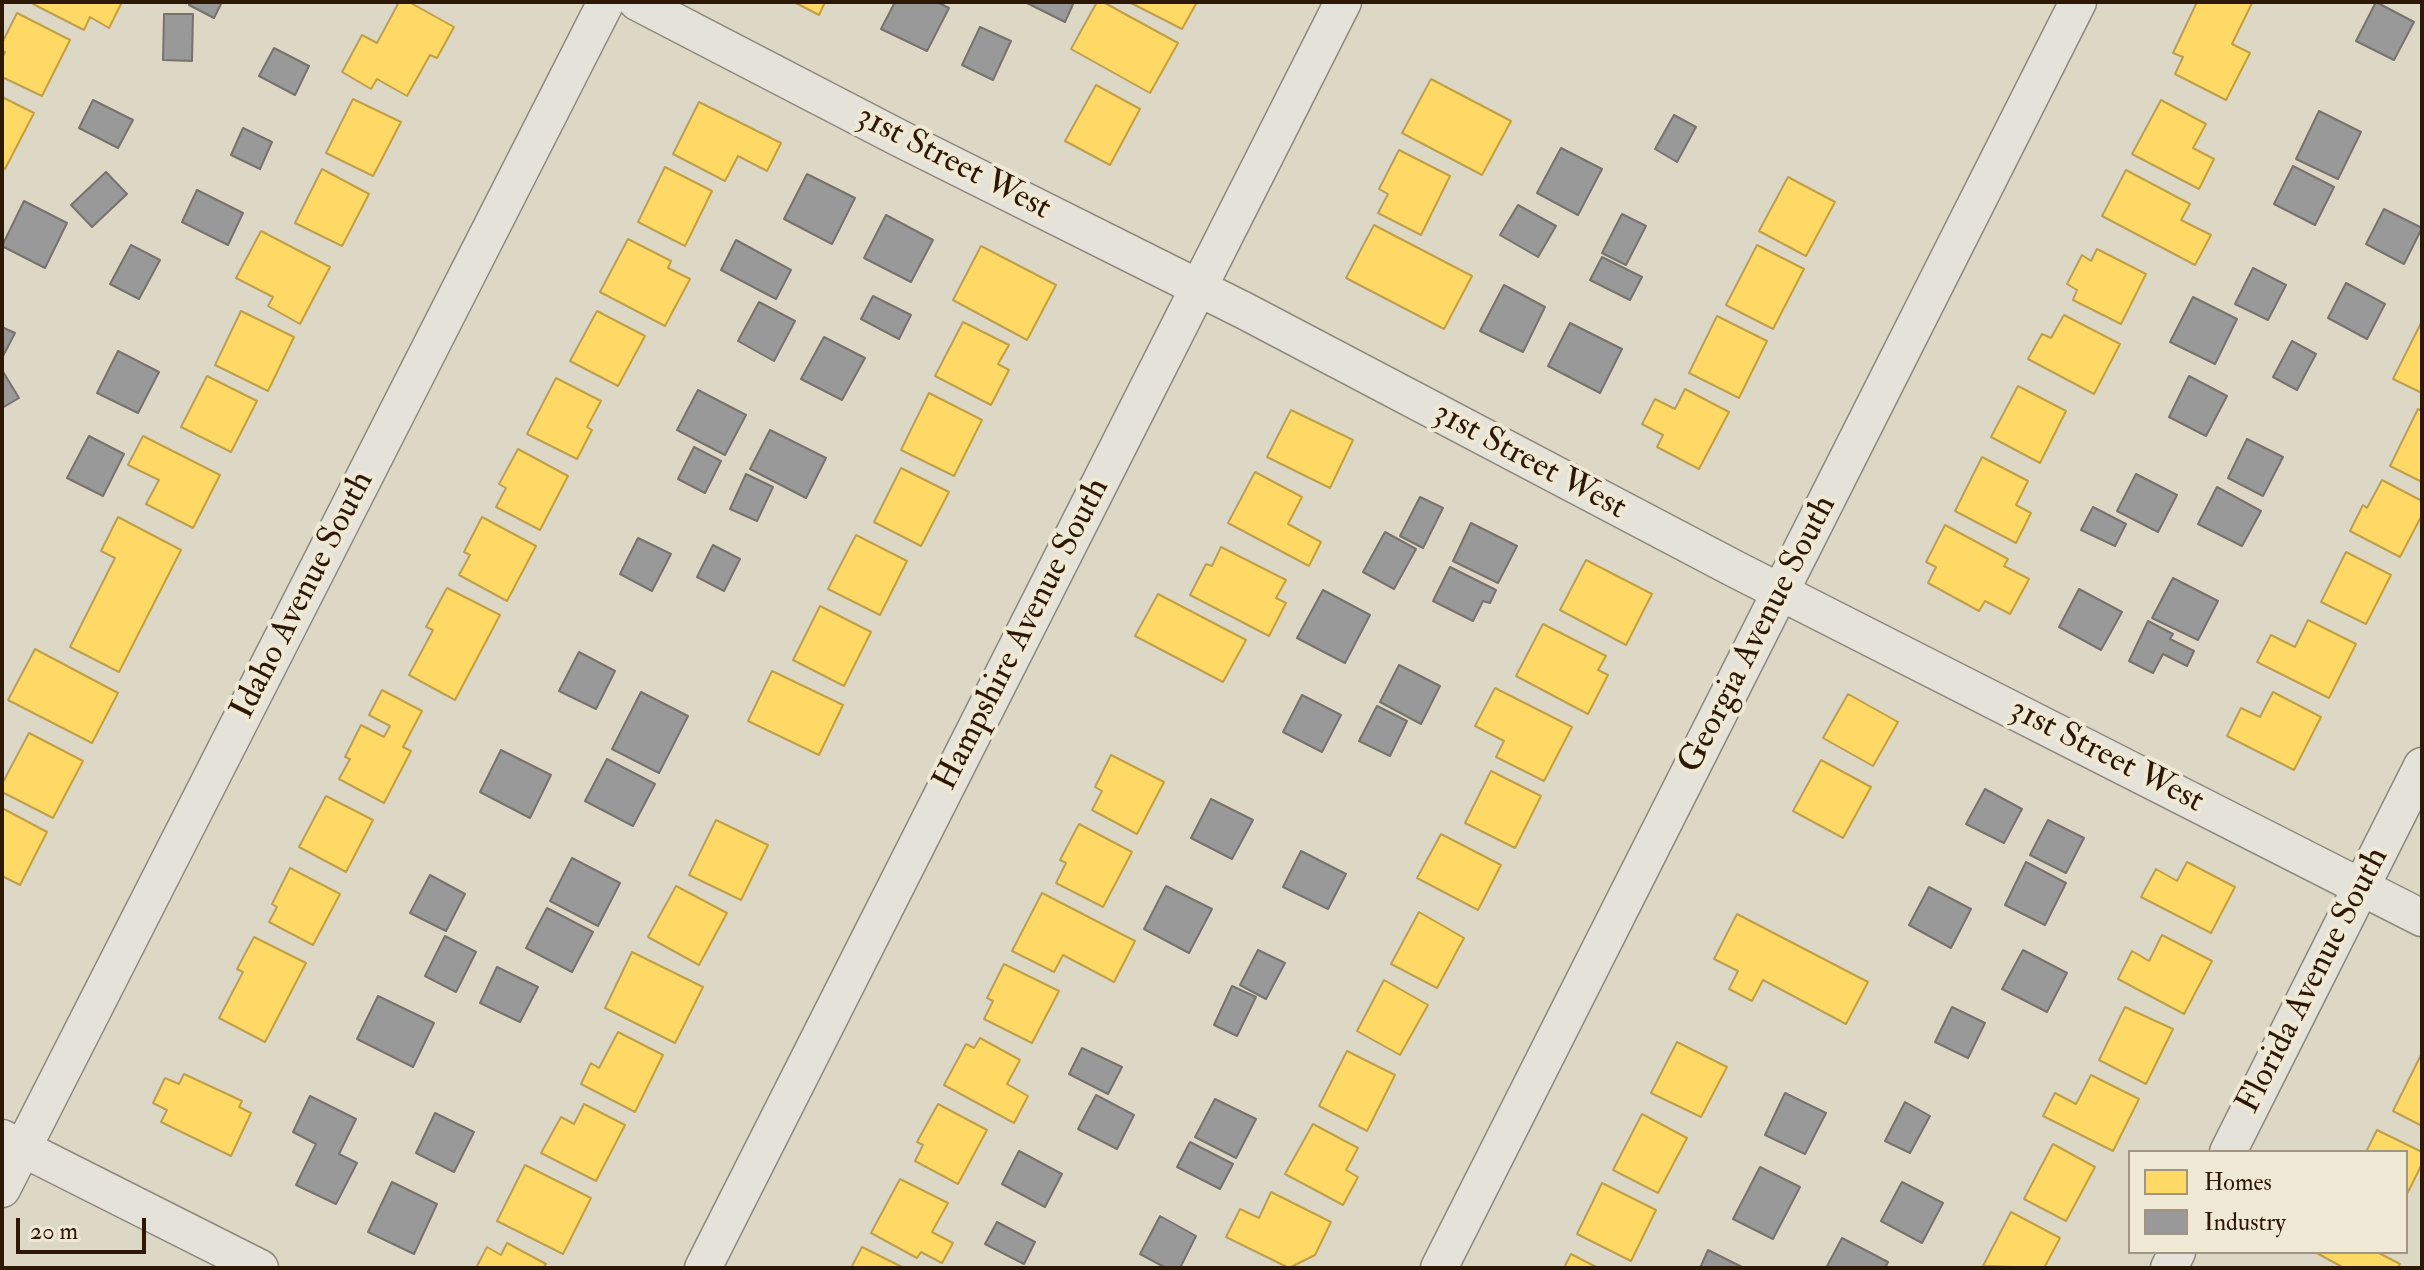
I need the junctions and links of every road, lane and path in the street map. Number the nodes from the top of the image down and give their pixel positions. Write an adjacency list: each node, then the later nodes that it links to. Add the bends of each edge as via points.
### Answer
1 (606, 2): 10 (street, Idaho Avenue South)
2 (637, 2): 5 (street, 31st Street West)
3 (1343, 2): 5 (street, Hampshire Avenue South)
4 (2078, 2): 6 (street, Georgia Avenue South)
5 (1199, 288): 6 (street, 31st Street West); 14 (street, Hampshire Avenue South)
6 (1781, 592): 8 (street, 31st Street West); 15 (street, Georgia Avenue South)
7 (2422, 766): 8 (street, Florida Avenue South)
8 (2361, 887): 9 (street, 31st Street West); 11 (street, Florida Avenue South)
9 (2422, 918)
10 (12, 1143): 12 (street, Idaho Avenue South); 13 (street)
11 (2229, 1150)
12 (2, 1189)
13 (260, 1268)
14 (703, 1268)
15 (1439, 1268)

